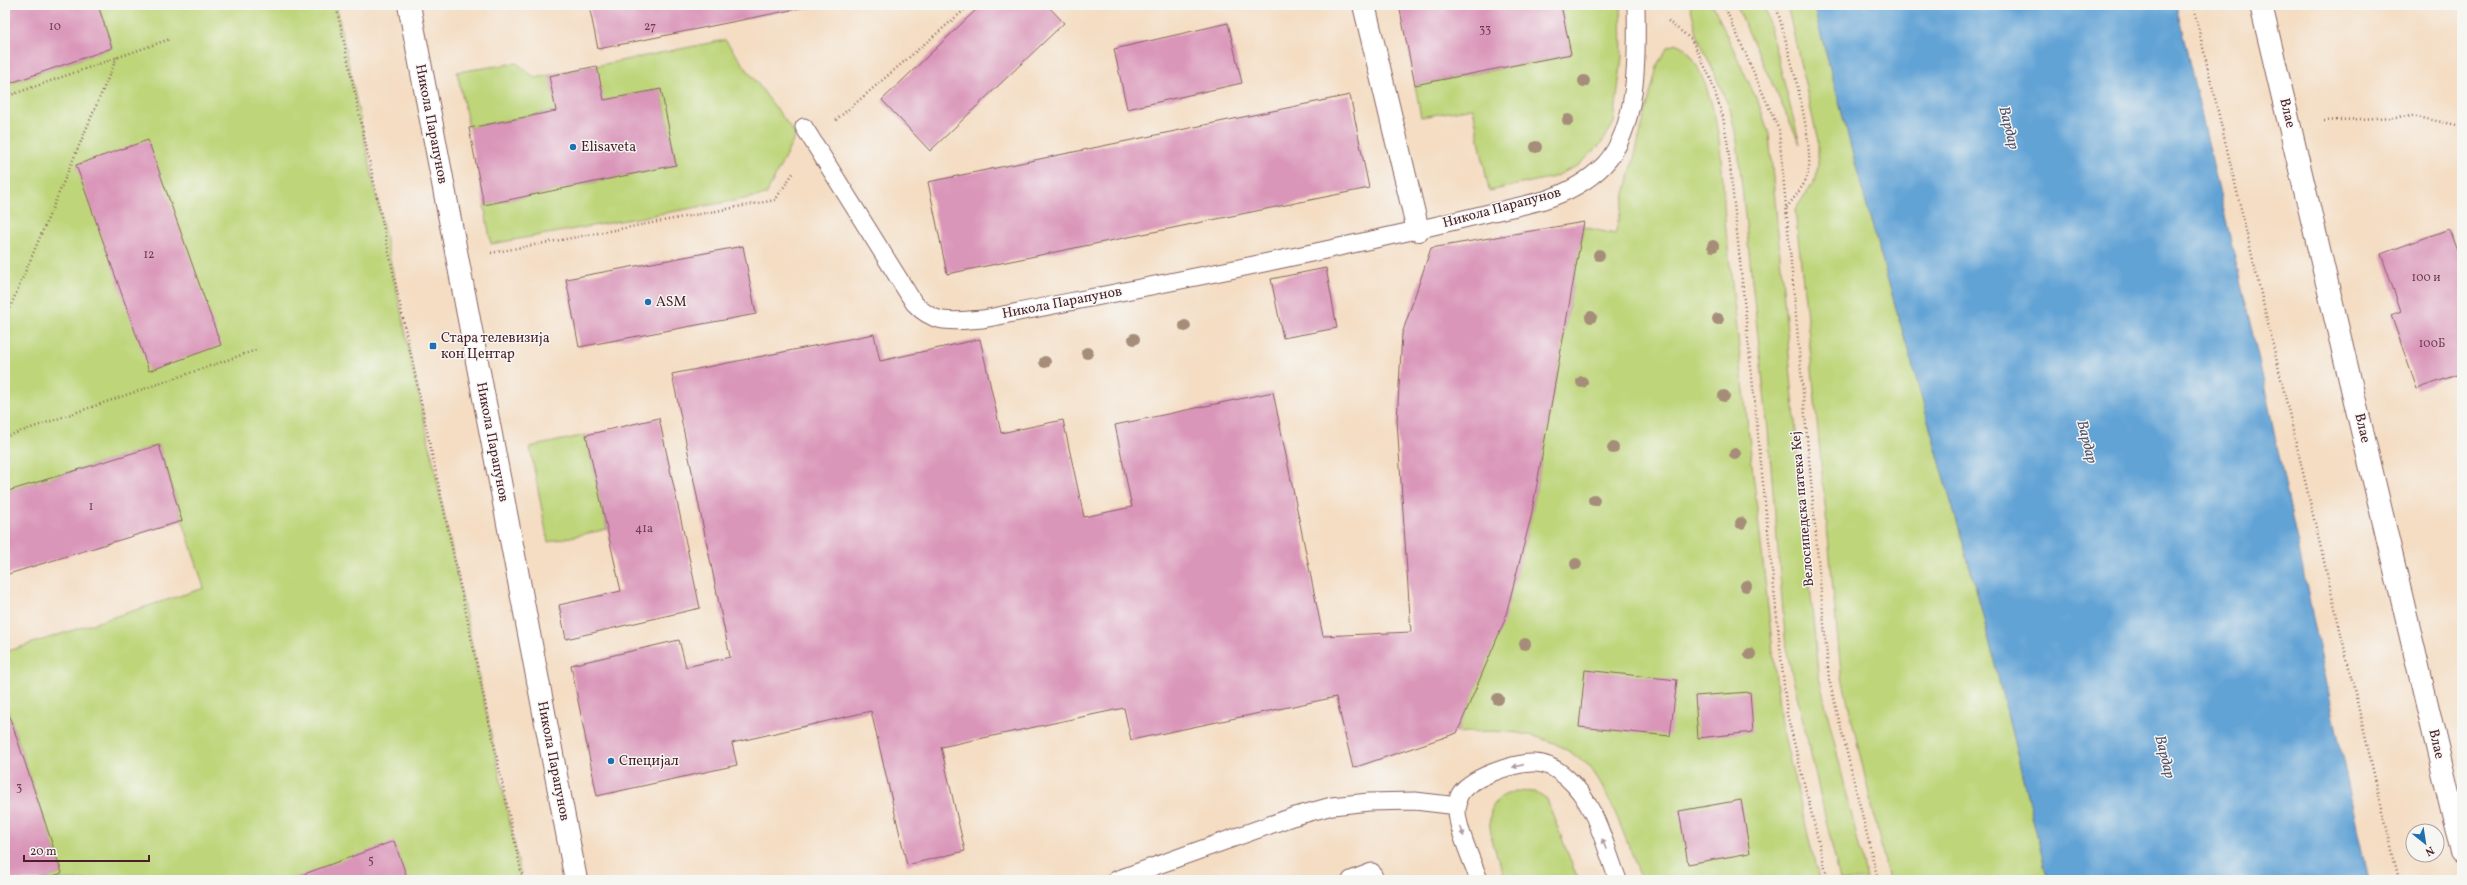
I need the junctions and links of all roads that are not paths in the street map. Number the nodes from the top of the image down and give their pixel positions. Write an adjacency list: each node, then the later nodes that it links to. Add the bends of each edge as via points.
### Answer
1 (409, 5): 9 (street, Никола Парапунов)
2 (1364, 5): 6 (street)
3 (1636, 5): 6 (lane, Никола Парапунов, via 1635,66 1630,106 1617,148 1604,164 1588,178 1544,200)
4 (2261, 5): 8 (street, Влае)
5 (809, 133): 6 (lane, Никола Парапунов, via 914,303 923,313 946,321 998,316 1236,270)
6 (1418, 230)
7 (1458, 806): 10 (lane, via 1407,801 1332,806 1292,817); 13 (lane, one-way to 13, via 1460,828); 14 (lane, one-way to 7, via 1585,798 1568,778 1552,767 1534,763 1496,771 1471,781 1459,796)
8 (2462, 852)
9 (576, 880)
10 (1116, 880)
11 (1351, 880): 12 (lane, via 1372,872)
12 (1375, 880)
13 (1479, 880)
14 (1618, 880)

